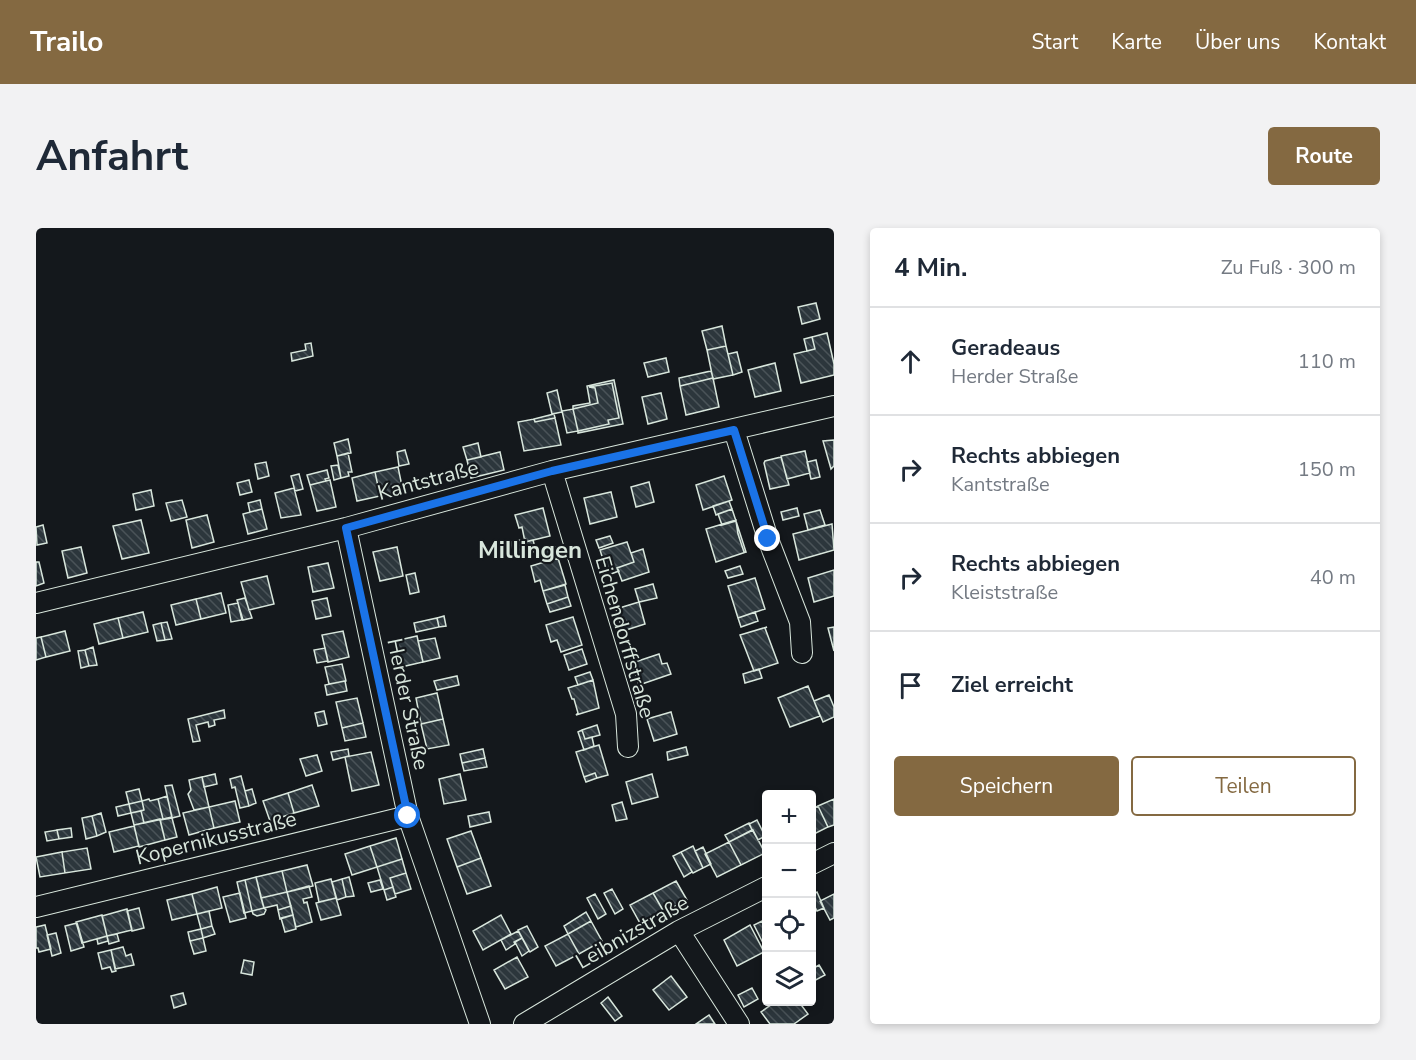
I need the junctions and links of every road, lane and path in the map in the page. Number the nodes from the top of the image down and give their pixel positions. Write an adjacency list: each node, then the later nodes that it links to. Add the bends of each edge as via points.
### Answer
1 (834, 406): 2 (street, Kantstraße)
2 (734, 430): 3 (street, Kantstraße); 6 (street, via 768,539 800,621)
3 (552, 471): 4 (street, Kantstraße); 7 (street, Eichendorffstraße, via 626,714)
4 (346, 528): 5 (street, Kantstraße); 8 (street, Herder Straße)
5 (36, 603)
6 (802, 653)
7 (628, 747)
8 (408, 816): 12 (street, Kopernikusstraße); 14 (street, Herder Straße)
9 (834, 853): 10 (street)
10 (816, 862)
11 (762, 889): 13 (street, Leibnizstraße)
12 (36, 907)
13 (679, 931): 15 (street, Leibnizstraße); 16 (street)
14 (480, 1024)
15 (524, 1024)
16 (739, 1024)

